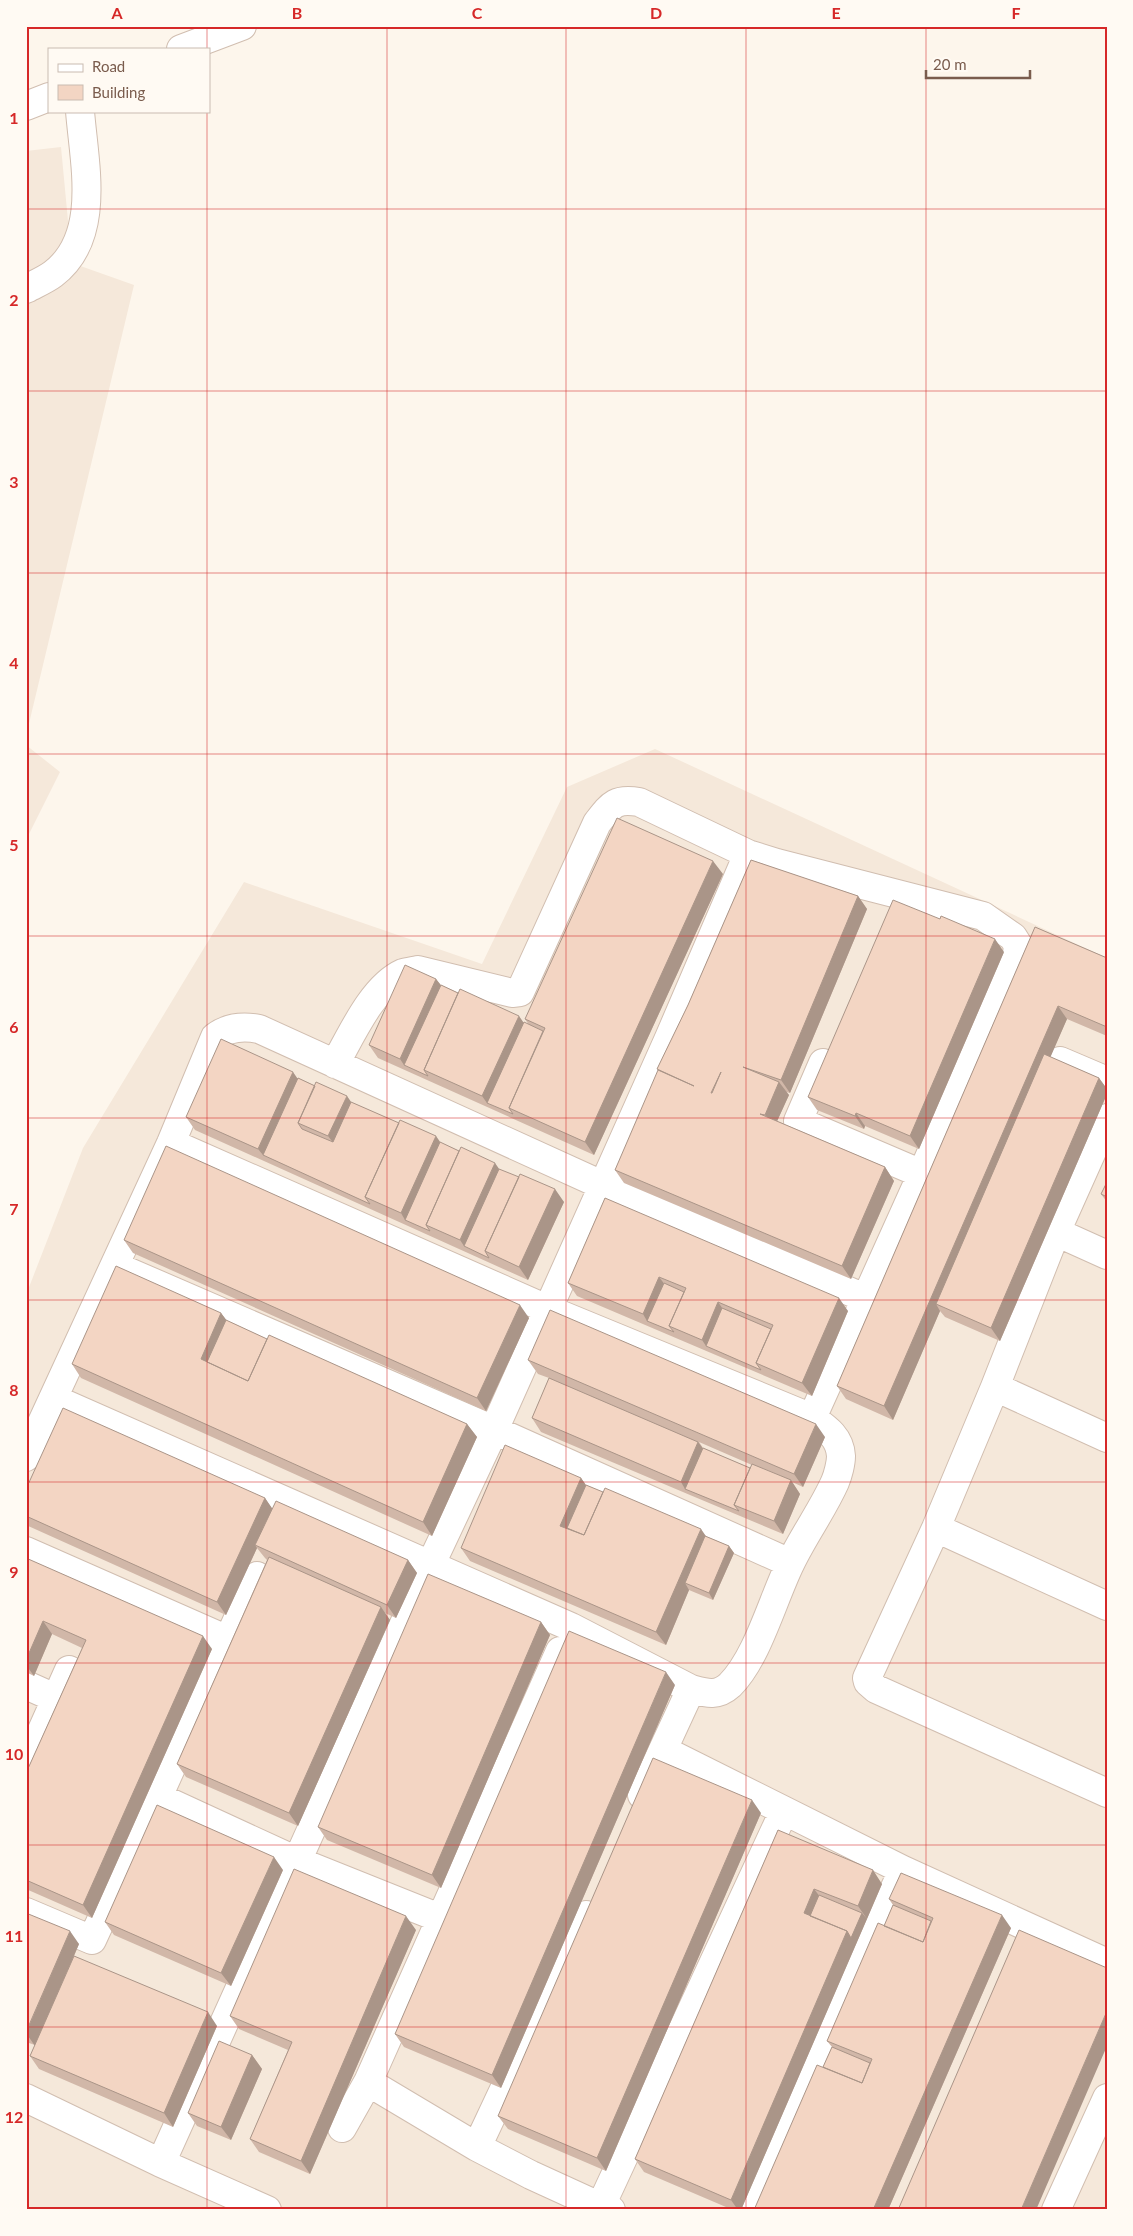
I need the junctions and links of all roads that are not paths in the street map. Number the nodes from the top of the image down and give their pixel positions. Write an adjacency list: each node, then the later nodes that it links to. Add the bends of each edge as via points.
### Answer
1 (242, 26): 2 (street)
2 (184, 48)
3 (48, 98): 4 (street)
4 (26, 106)
5 (80, 112): 6 (street, via 87,198 85,217 77,242 54,274)
6 (26, 289)
7 (748, 854): 10 (street, via 639,802 614,803 597,823 520,992 512,993 418,970 403,973 371,1002); 14 (street, via 892,903 924,900 984,916 1013,937 1018,945 1017,954); 15 (street)
8 (834, 1038): 14 (street, via 798,1121)
9 (1060, 1061): 11 (street)
10 (335, 1064): 13 (street, via 259,1029 239,1027 221,1032 214,1037); 15 (street)
11 (1107, 1081)
12 (1107, 1118): 16 (street)
13 (171, 1143): 18 (street); 20 (street)
14 (922, 1174): 19 (street)
15 (602, 1185): 19 (street); 20 (street)
16 (1056, 1232): 17 (street); 21 (street)
17 (1107, 1254)
18 (115, 1266): 22 (street); 24 (street)
19 (867, 1299): 23 (street)
20 (547, 1309): 23 (street); 24 (street)
21 (995, 1387): 25 (street); 27 (street)
22 (54, 1399): 26 (street); 30 (street)
23 (812, 1418): 29 (street, via 831,1432 838,1442 841,1456 836,1480)
24 (494, 1430): 29 (street); 30 (street)
25 (1107, 1438)
26 (26, 1457)
27 (936, 1528): 32 (street); 41 (street, via 867,1678 868,1682 876,1689)
28 (26, 1551): 34 (street)
29 (790, 1562): 37 (street, via 748,1658 730,1684 718,1693)
30 (431, 1564): 33 (street); 45 (street)
31 (257, 1576): 34 (street)
32 (1107, 1606)
33 (571, 1627): 37 (street); 49 (street)
34 (228, 1640): 42 (street)
35 (69, 1670): 38 (street)
36 (26, 1685): 38 (street)
37 (691, 1690): 39 (street)
38 (55, 1698): 40 (street)
39 (663, 1750): 43 (street); 44 (street)
40 (26, 1766)
41 (1107, 1793)
42 (158, 1798): 45 (street); 48 (street, via 88,1949)
43 (784, 1811): 46 (street); 60 (street)
44 (630, 1820)
45 (297, 1861): 49 (street); 58 (street)
46 (903, 1870): 50 (street); 61 (street)
47 (598, 1891): 57 (street)
48 (26, 1912)
49 (442, 1919): 53 (street)
50 (1025, 1924): 51 (street); 52 (street)
51 (1014, 1950)
52 (1107, 1963)
53 (368, 2082): 56 (street); 57 (street)
54 (26, 2098): 58 (street)
55 (1107, 2098): 62 (street)
56 (342, 2128)
57 (477, 2147): 60 (street)
58 (161, 2163): 59 (street)
59 (250, 2207)
60 (604, 2209)
61 (748, 2210)
62 (1056, 2210)

